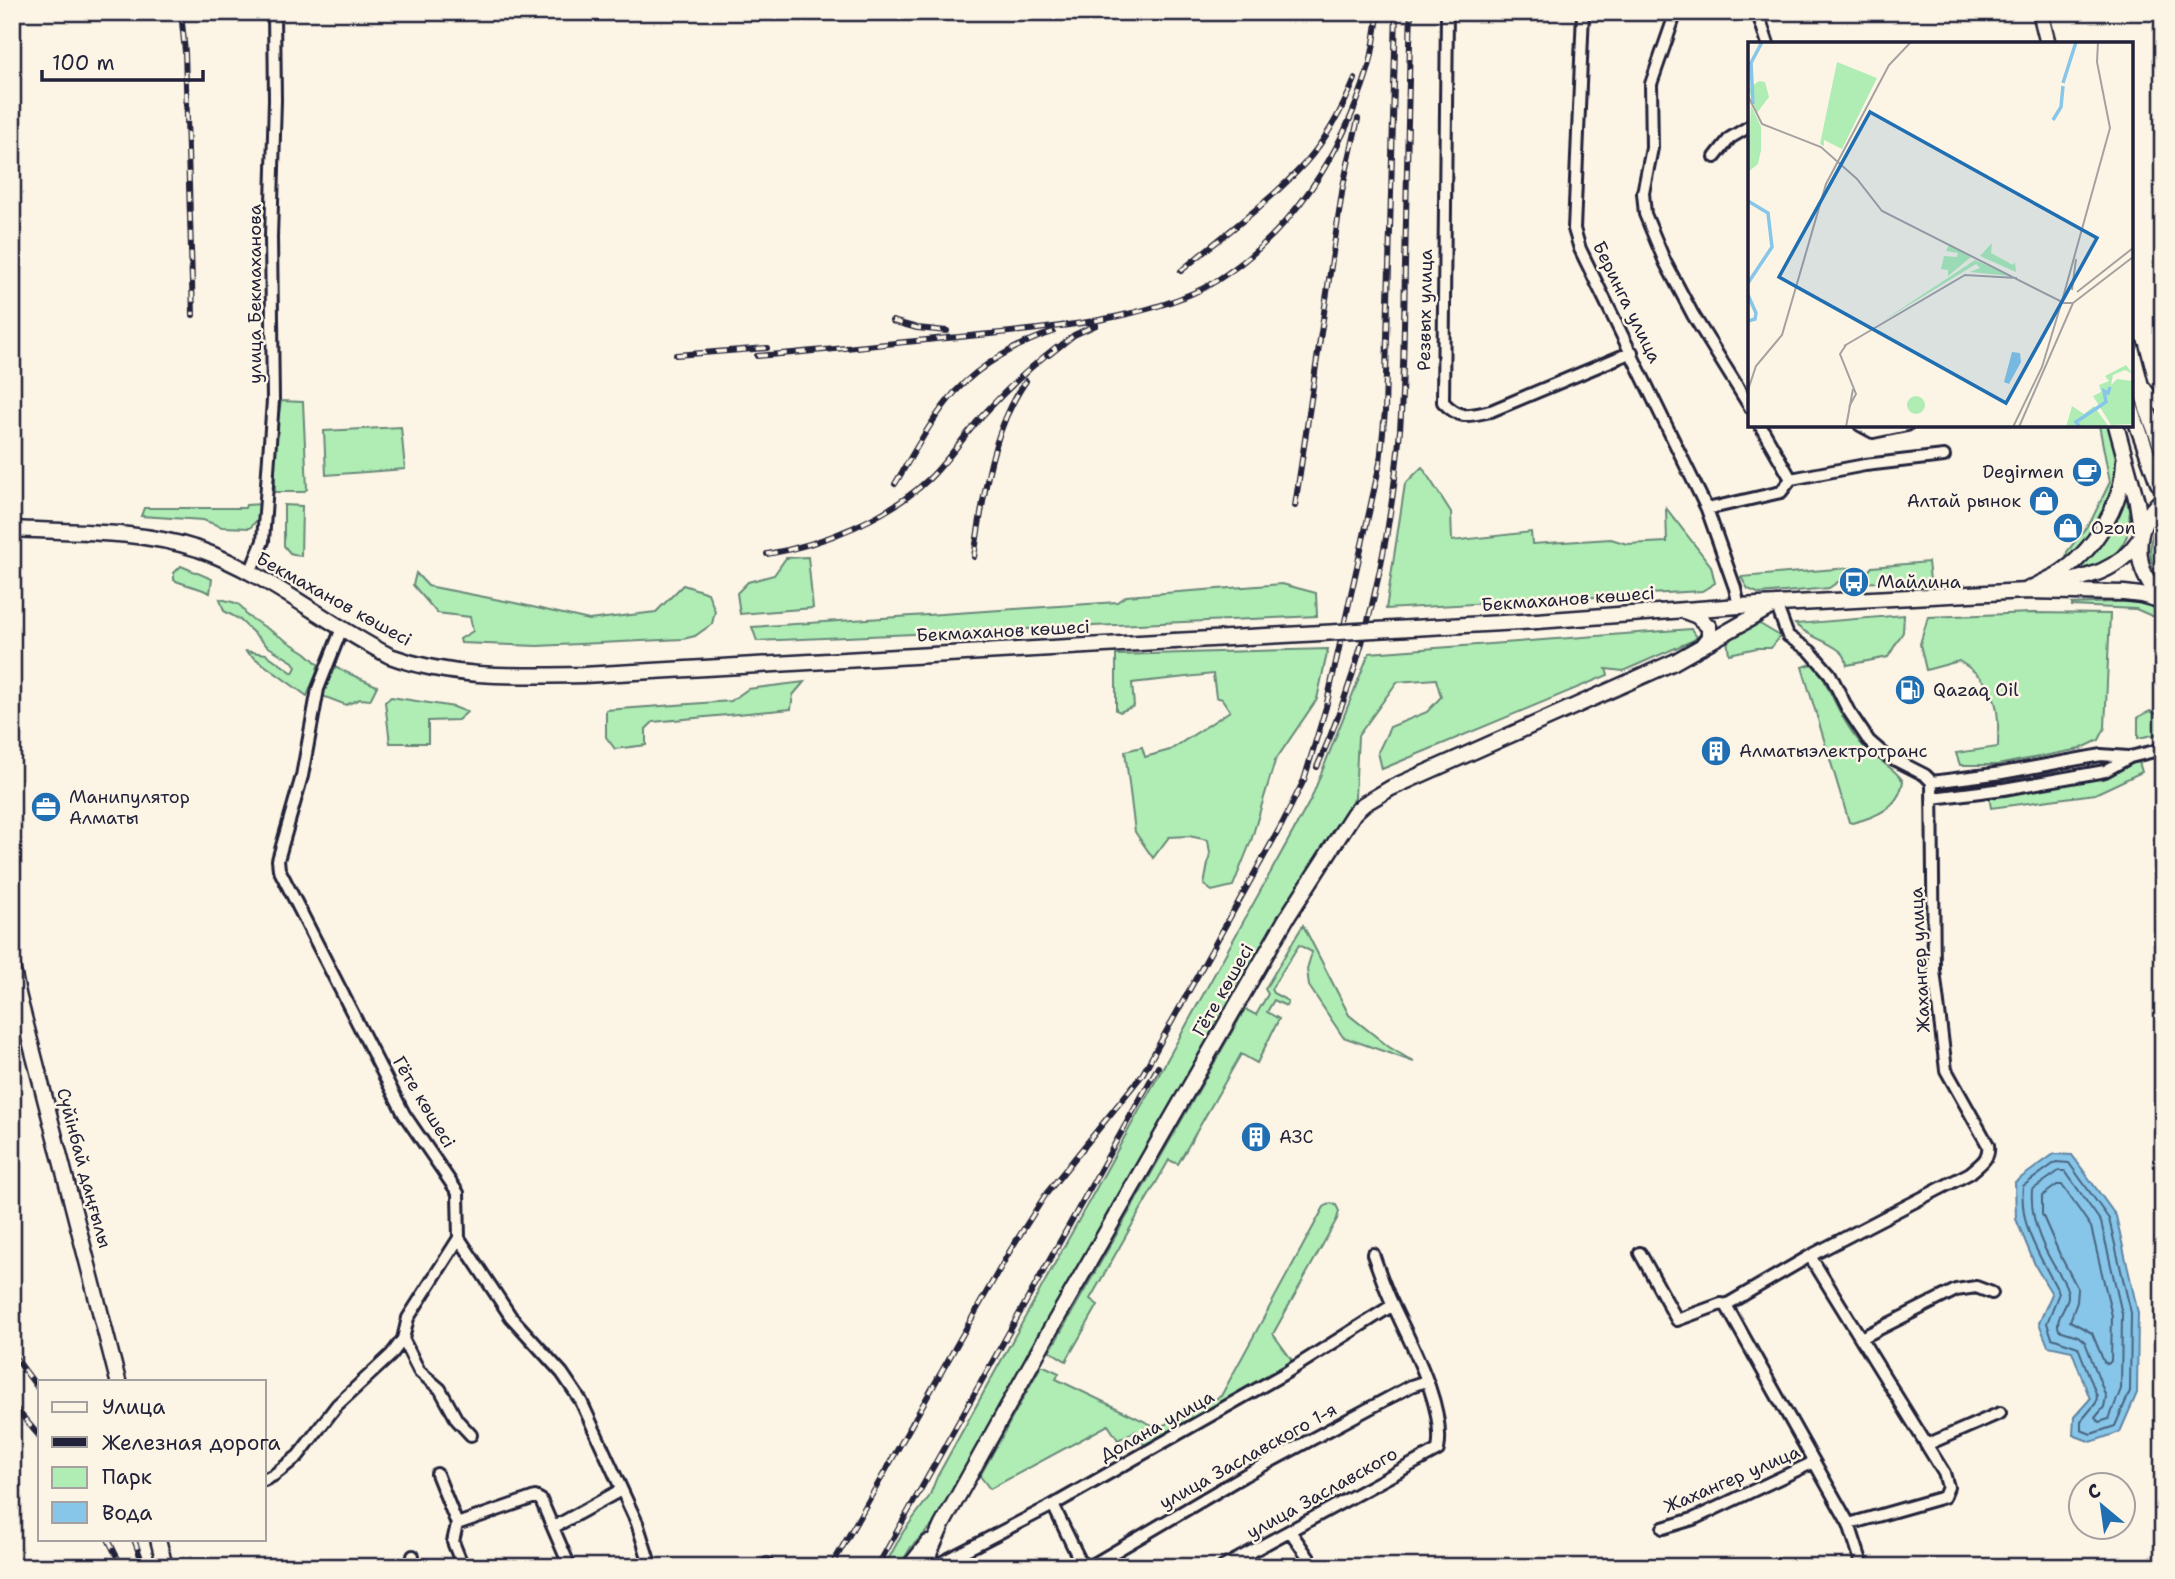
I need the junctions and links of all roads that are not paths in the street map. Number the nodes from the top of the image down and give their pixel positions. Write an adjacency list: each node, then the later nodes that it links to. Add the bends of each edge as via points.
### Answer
1 (274, 12): 31 (street, улица Бекмаханова, via 273,400 263,541)
2 (1447, 12): 12 (street, Резвых улица, via 1443,402 1453,413 1466,417 1491,411)
3 (1583, 12): 12 (street, Беринга улица, via 1574,229)
4 (1675, 12): 15 (street, via 1651,84 1652,148 1643,193 1645,214 1692,315)
5 (1738, 12): 7 (street)
6 (2040, 12): 9 (main road)
7 (1760, 13): 8 (street)
8 (1767, 42)
9 (2048, 42)
10 (1748, 127): 11 (street, via 1730,138)
11 (1715, 157)
12 (1632, 352): 28 (street, Беринга улица)
13 (2133, 355): 14 (main road)
14 (2140, 383): 16 (main road, via 2149,397); 22 (main road)
15 (1748, 404)
16 (2163, 404)
17 (2133, 414): 26 (main road)
18 (1761, 427): 25 (street)
19 (1864, 427): 20 (street, via 1873,432)
20 (1897, 427)
21 (2116, 427): 24 (main road)
22 (2163, 451)
23 (1944, 456): 25 (street)
24 (2124, 461): 30 (main road, via 2137,502); 32 (main road, via 2114,506 2095,537 2058,574)
25 (1791, 479): 28 (street, via 1781,492)
26 (2158, 483)
27 (2163, 499): 30 (main road, Бекмаханов көшесі, via 2148,514)
28 (1707, 509): 35 (street, Беринга улица)
29 (12, 529): 31 (main road, Бекмаханов көшесі, via 153,538 201,550)
30 (2140, 535): 32 (main road, Бекмаханов көшесі, via 2122,561 2096,575); 33 (main road, via 2142,568)
31 (250, 573): 37 (main road, Бекмаханов көшесі)
32 (2026, 591): 33 (main road, Бекмаханов көшесі, via 2124,593); 34 (main road, Бекмаханов көшесі)
33 (2163, 600)
34 (1776, 604): 35 (main road, Бекмаханов көшесі); 38 (main road, Гёте көшесі); 41 (street, via 1787,636 1810,651 1830,674 1869,741)
35 (1739, 606): 36 (main road, Бекмаханов көшесі)
36 (1683, 610): 37 (main road, Бекмаханов көшесі, bridge, via 583,675 489,676 415,665); 38 (main road, via 1709,627 1709,637)
37 (342, 628): 44 (street, Гёте көшесі, via 318,689 279,869 404,1114 458,1193)
38 (1701, 648): 65 (main road, Гёте көшесі, via 1391,788 1354,813 1286,919)
39 (2163, 749): 40 (street)
40 (2130, 757): 41 (street, via 2101,755); 42 (street, via 2105,771)
41 (1932, 782): 42 (street)
42 (1933, 798): 47 (street, Жахангер улица, via 1934,970 1946,1070 1989,1153 1970,1173)
43 (12, 965): 53 (main road, Сүйінбай даңғылы)
44 (459, 1238): 52 (street, via 408,1318); 61 (street, via 511,1317 581,1401)
45 (1640, 1253): 50 (street, Жахангер улица, via 1677,1320)
46 (1373, 1254): 49 (street)
47 (1810, 1256): 50 (street, Жахангер улица); 51 (street)
48 (1992, 1293): 51 (street, via 1976,1287 1956,1290)
49 (1392, 1305): 54 (street); 62 (street, Долана улица, via 1287,1372)
50 (1726, 1305): 58 (street, Жахангер улица)
51 (1861, 1338): 57 (street)
52 (403, 1339): 56 (street, via 419,1371 440,1389); 60 (street, via 337,1405 298,1456)
53 (118, 1380)
54 (1426, 1381): 68 (street, улица Заславского, via 1438,1419 1438,1450); 78 (street, улица Заславского 1-я, via 1245,1475)
55 (2000, 1413): 57 (street)
56 (471, 1435)
57 (1926, 1445): 64 (street, via 1944,1473 1948,1487 1944,1497)
58 (1814, 1462): 64 (street, Жахангер улица); 67 (street, Жахангер улица, via 1693,1519)
59 (437, 1474): 63 (street)
60 (266, 1479)
61 (621, 1490): 66 (street); 73 (street)
62 (1053, 1504): 76 (street, Долана улица); 77 (street)
63 (457, 1524): 66 (street, via 535,1497); 71 (street, via 453,1542)
64 (1849, 1524): 81 (street, Жахангер улица)
65 (942, 1525): 74 (main road, Гёте көшесі); 75 (main road, Гёте көшесі)
66 (554, 1527): 72 (street)
67 (1663, 1528)
68 (1290, 1531): 79 (street, улица Заславского); 80 (street)
69 (158, 1540): 70 (main road)
70 (165, 1567)
71 (463, 1567)
72 (570, 1567)
73 (651, 1567)
74 (909, 1567)
75 (923, 1567)
76 (933, 1567)
77 (1083, 1567)
78 (1089, 1567)
79 (1223, 1567)
80 (1315, 1567)
81 (1863, 1567)

